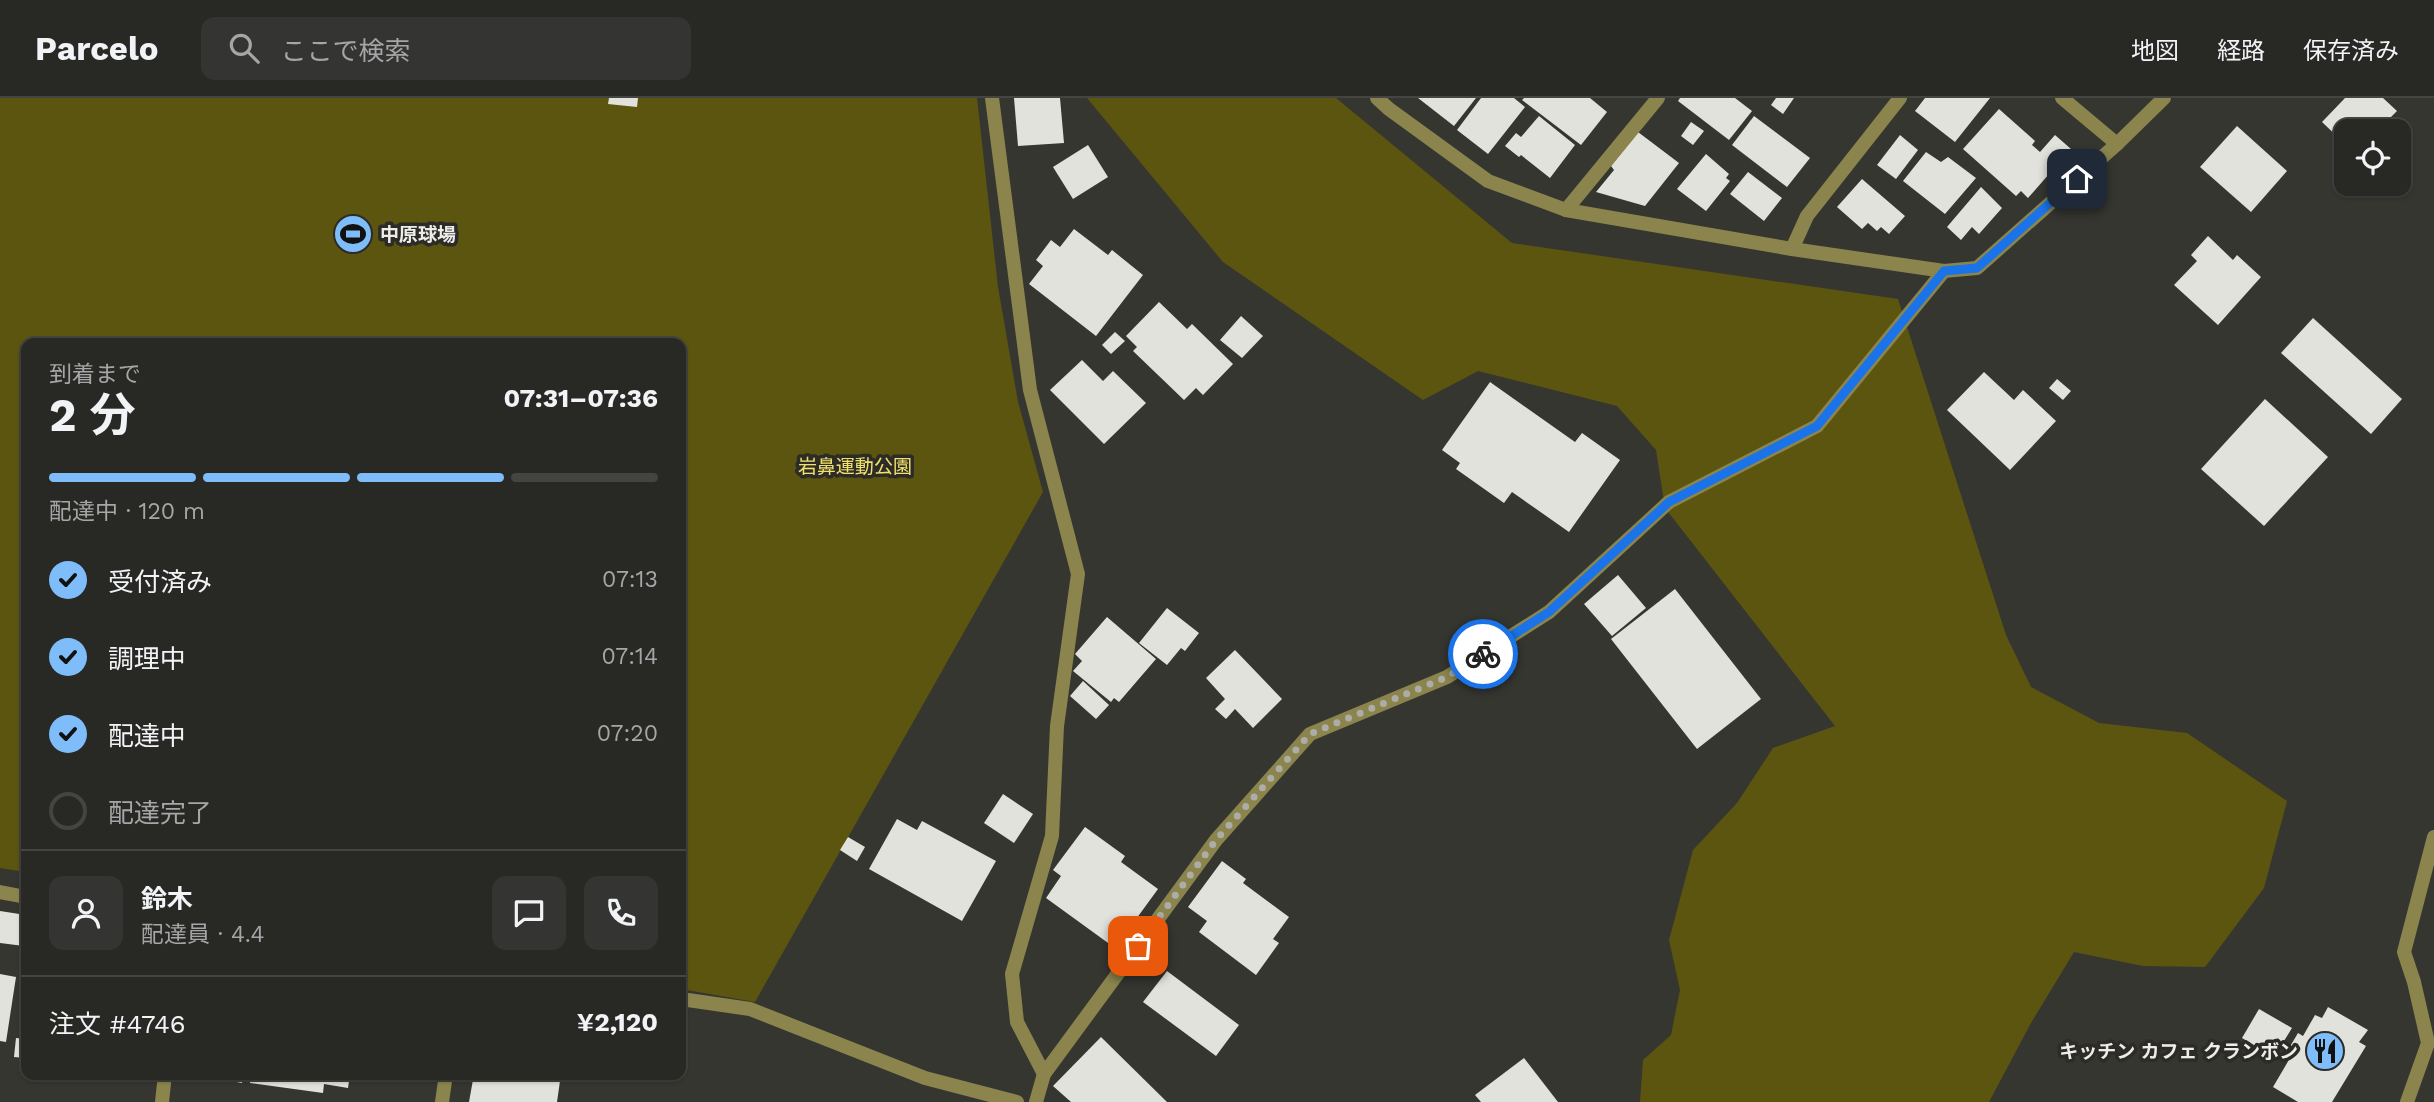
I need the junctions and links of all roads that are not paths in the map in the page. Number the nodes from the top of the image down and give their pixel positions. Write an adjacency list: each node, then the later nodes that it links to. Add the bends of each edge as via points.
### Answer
1 (992, 98): 16 (street, via 1030,390 1078,574 1057,726 1052,836 1012,974 1017,1022)
2 (1377, 98): 7 (street)
3 (1658, 98): 9 (street)
4 (1900, 98): 10 (street, via 1807,216)
5 (2062, 98): 8 (street)
6 (2164, 98): 8 (street)
7 (1393, 103): 9 (street, via 1488,181)
8 (2117, 144): 11 (street, via 1977,268)
9 (1566, 210): 10 (street)
10 (1792, 249): 11 (street)
11 (1944, 271): 16 (street, via 1817,426 1669,502 1549,612 1447,677 1310,734 1216,840)
12 (2434, 837): 23 (street, via 2404,952 2428,1043)
13 (0, 892): 14 (street)
14 (21, 896)
15 (686, 1000): 21 (street, via 750,1009 925,1078)
16 (1044, 1073): 22 (street)
17 (164, 1080): 19 (street)
18 (445, 1080): 20 (street)
19 (162, 1102)
20 (442, 1102)
21 (1017, 1102)
22 (1036, 1102)
23 (2407, 1102)

